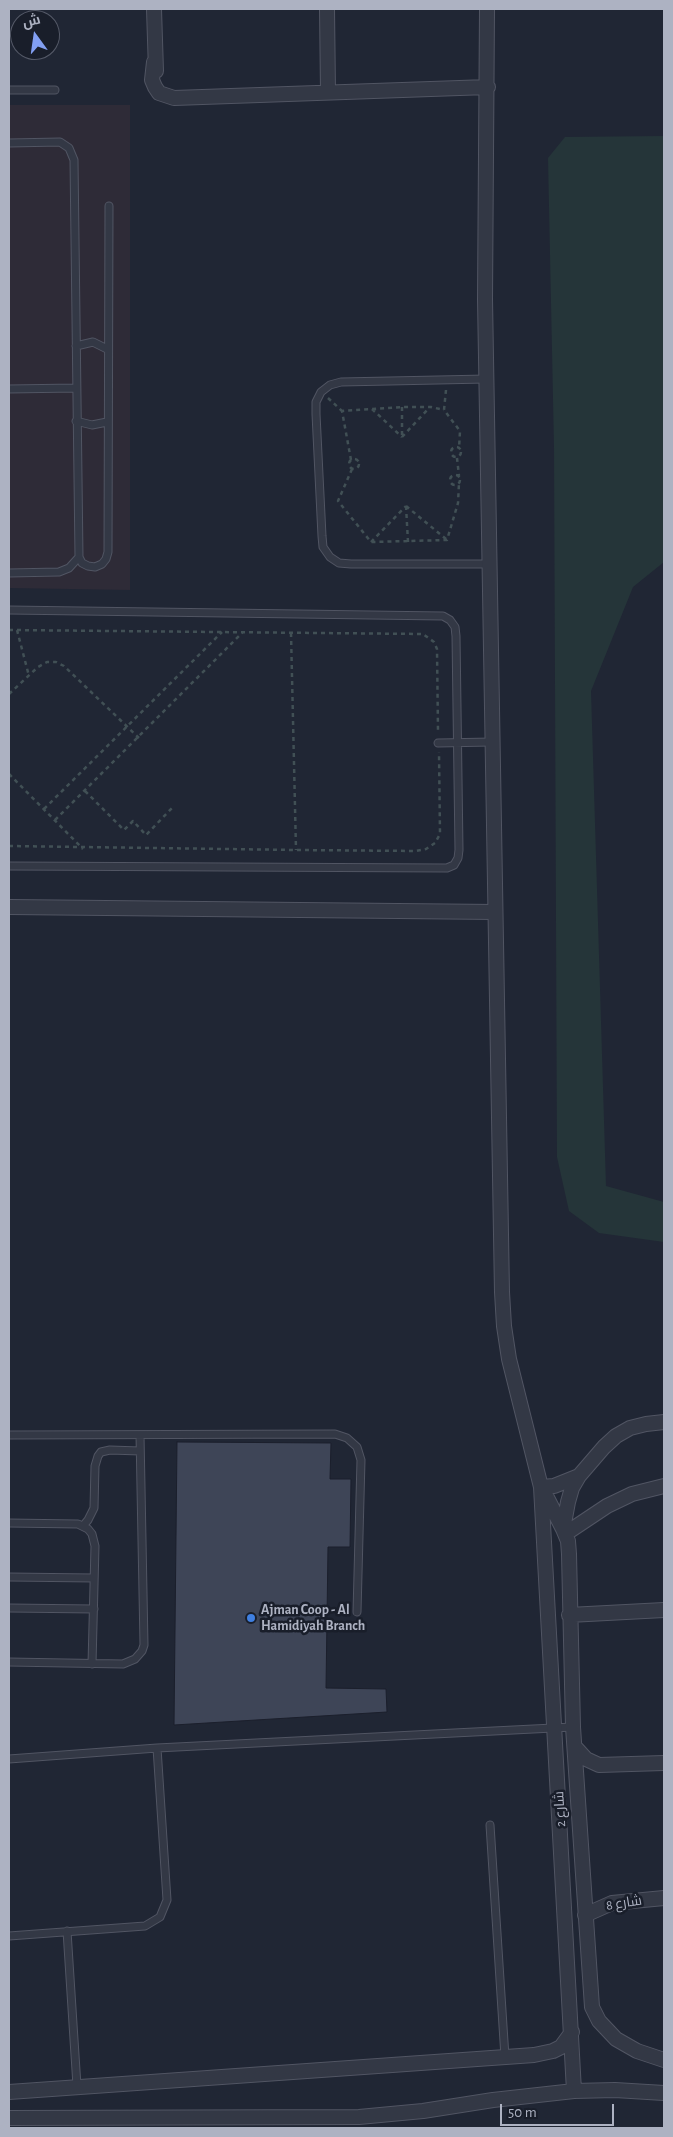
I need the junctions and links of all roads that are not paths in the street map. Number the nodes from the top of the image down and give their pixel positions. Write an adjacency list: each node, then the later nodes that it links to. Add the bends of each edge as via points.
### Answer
1 (154, 9): 7 (street, via 154,62 158,78 175,94 187,97)
2 (327, 9): 7 (street)
3 (487, 9): 4 (street)
4 (488, 87): 7 (street); 12 (street)
5 (9, 90): 6 (lane)
6 (55, 90)
7 (328, 92)
8 (9, 142): 10 (lane, via 60,142 69,148 74,160)
9 (108, 206): 11 (lane)
10 (76, 346): 11 (lane, via 92,342); 13 (lane)
11 (108, 349): 16 (lane)
12 (486, 379): 18 (street); 18 (lane, via 341,382 321,392 316,402 316,414 323,547 330,557 339,563 351,564)
13 (75, 388): 14 (lane); 15 (lane)
14 (9, 389)
15 (76, 421): 16 (lane, via 92,425); 17 (lane)
16 (107, 422): 17 (lane, via 106,559 95,567 82,563)
17 (79, 557): 19 (lane, via 60,572)
18 (490, 564): 23 (street)
19 (9, 573)
20 (9, 610): 22 (lane, via 443,616 455,627)
21 (438, 742): 22 (lane)
22 (456, 742): 23 (lane); 24 (lane, via 459,850 458,858 447,868)
23 (492, 742): 26 (street)
24 (9, 866)
25 (9, 907): 26 (street)
26 (495, 912): 33 (street, via 504,1326 509,1359)
27 (664, 1422): 31 (street, via 630,1428 616,1436)
28 (9, 1435): 29 (lane)
29 (140, 1435): 30 (lane); 42 (lane, via 335,1434 352,1441 361,1460)
30 (140, 1451): 35 (lane, via 101,1452 95,1466 94,1508); 45 (lane, via 144,1645 139,1655 129,1662)
31 (579, 1476): 33 (street); 36 (street, via 568,1502)
32 (664, 1486): 36 (street, via 619,1500)
33 (542, 1487): 36 (street, شارع 2); 47 (street, شارع 2)
34 (9, 1523): 35 (lane, via 72,1523)
35 (83, 1526): 38 (lane, via 94,1540)
36 (564, 1531): 43 (street, شارع 2, via 569,1554)
37 (9, 1577): 38 (lane)
38 (94, 1578): 40 (lane)
39 (9, 1608): 40 (lane)
40 (94, 1609): 45 (lane)
41 (664, 1610): 43 (street)
42 (357, 1612)
43 (569, 1615): 46 (street, شارع 2)
44 (9, 1662): 45 (lane)
45 (92, 1664)
46 (574, 1726): 47 (lane); 48 (street, شارع 2)
47 (555, 1727): 49 (lane); 57 (street, شارع 2)
48 (575, 1747): 51 (street, via 586,1759 600,1765); 54 (street, شارع 2)
49 (157, 1748): 50 (lane); 55 (lane, via 165,1909 154,1923 146,1926)
50 (9, 1759)
51 (664, 1763)
52 (490, 1825): 58 (lane)
53 (664, 1898): 54 (street, شارع 8, via 612,1903)
54 (585, 1915): 59 (street, شارع 2, via 592,2007 599,2021 616,2039 637,2051)
55 (67, 1931): 56 (lane); 60 (lane)
56 (9, 1936)
57 (572, 2032): 58 (street, via 566,2042 553,2052); 61 (street, شارع 2)
58 (505, 2057): 60 (street)
59 (664, 2060)
60 (77, 2086): 62 (street)
61 (574, 2091): 63 (street); 64 (street, via 423,2112 359,2117)
62 (9, 2092)
63 (664, 2093)
64 (9, 2118)

